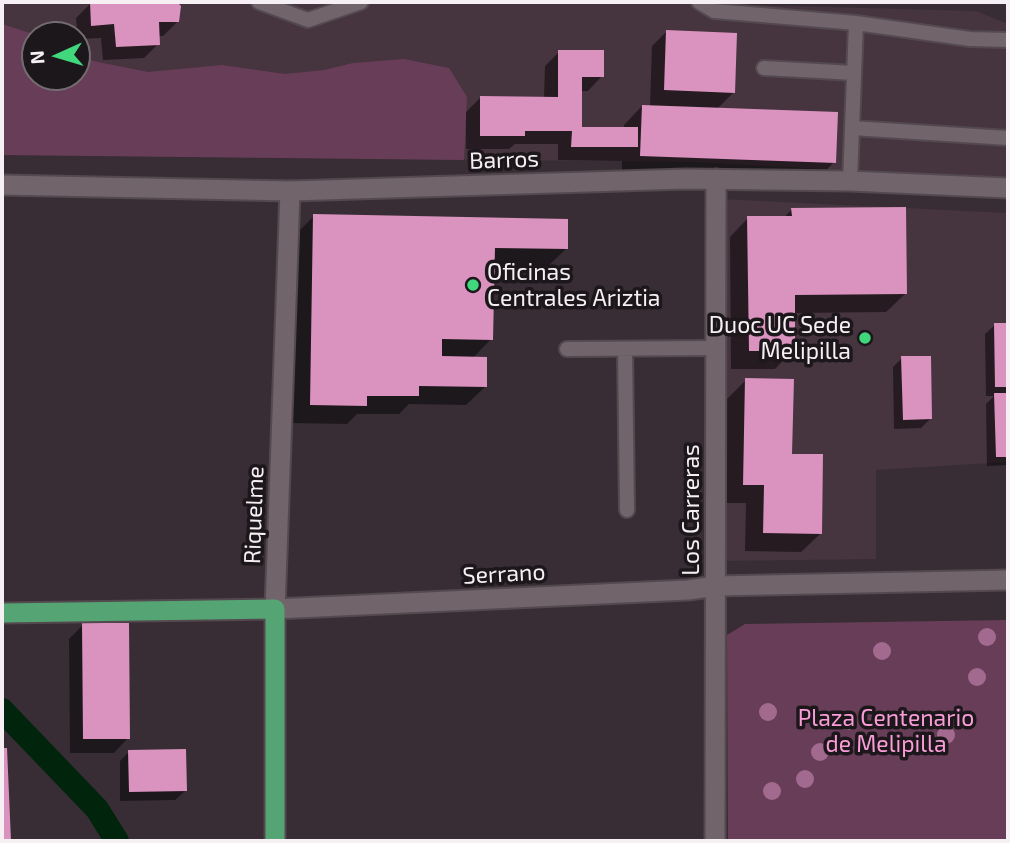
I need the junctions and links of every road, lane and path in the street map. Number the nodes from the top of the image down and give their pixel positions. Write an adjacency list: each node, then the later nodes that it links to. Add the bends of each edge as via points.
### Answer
1 (259, 2): 2 (lane, via 308,20)
2 (361, 2)
3 (699, 2): 4 (lane, via 714,11)
4 (856, 23): 5 (lane); 7 (lane)
5 (1008, 40)
6 (764, 68): 7 (lane)
7 (854, 73): 8 (lane)
8 (852, 128): 9 (lane); 11 (lane)
9 (1008, 138)
10 (716, 179): 11 (street, Barros); 14 (street, Barros); 15 (street, Los Carreras)
11 (850, 181): 13 (street, Barros)
12 (2, 184): 14 (street, Barros)
13 (1008, 188)
14 (290, 191): 21 (street, Riquelme)
15 (716, 348): 17 (lane); 20 (street, Los Carreras)
16 (567, 349): 17 (lane)
17 (625, 349): 18 (lane)
18 (626, 510)
19 (1008, 580): 20 (street, Serrano)
20 (716, 586): 21 (street, Serrano); 24 (street, Los Carreras)
21 (275, 609): 22 (main road, Serrano); 23 (main road, Riquelme)
22 (2, 613)
23 (275, 841)
24 (715, 841)

